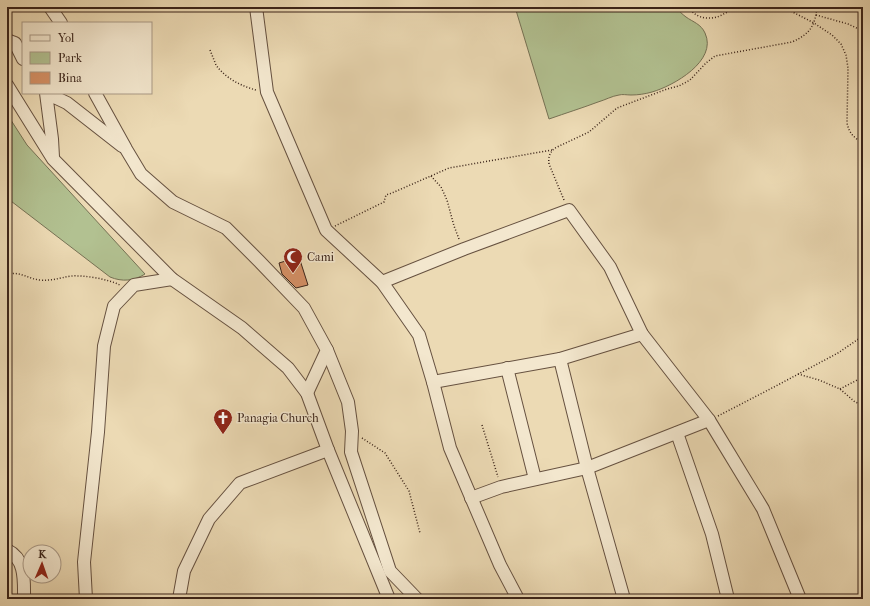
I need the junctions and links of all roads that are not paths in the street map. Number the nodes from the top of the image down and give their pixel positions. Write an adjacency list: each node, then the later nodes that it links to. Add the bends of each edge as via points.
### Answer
1 (50, 7): 3 (street)
2 (256, 7): 13 (street, via 267,92 326,230)
3 (60, 22)
4 (7, 40): 5 (street, via 15,43)
5 (22, 57)
6 (7, 85): 11 (street)
7 (46, 94): 11 (street)
8 (48, 94): 10 (street, via 67,103)
9 (96, 94): 10 (street)
10 (126, 149): 15 (street, via 141,174 173,202 226,228 259,261 304,308)
11 (53, 158): 12 (street)
12 (172, 279): 19 (street, via 242,328 288,368); 29 (street, via 134,285 114,306 104,346 84,562)
13 (382, 282): 14 (street, via 569,210 610,267); 18 (street, via 419,335)
14 (642, 334): 16 (street); 20 (street)
15 (327, 350): 19 (street); 27 (street, via 348,402 352,431 351,452)
16 (560, 359): 17 (street); 23 (street)
17 (507, 368): 18 (street); 24 (street)
18 (433, 382): 25 (street, via 450,448)
19 (307, 393): 22 (street)
20 (709, 420): 21 (street); 36 (street, via 763,509)
21 (677, 433): 23 (street); 35 (street, via 712,534)
22 (328, 450): 27 (street); 30 (street, via 240,483 209,519 184,570)
23 (587, 468): 24 (street); 34 (street)
24 (535, 480): 25 (street, via 500,487)
25 (471, 498): 33 (street, via 500,566)
26 (7, 550): 28 (street, via 21,565)
27 (384, 571): 31 (street); 32 (street)
28 (24, 599)
29 (86, 599)
30 (179, 599)
31 (389, 599)
32 (417, 599)
33 (518, 599)
34 (624, 599)
35 (728, 599)
36 (800, 599)

